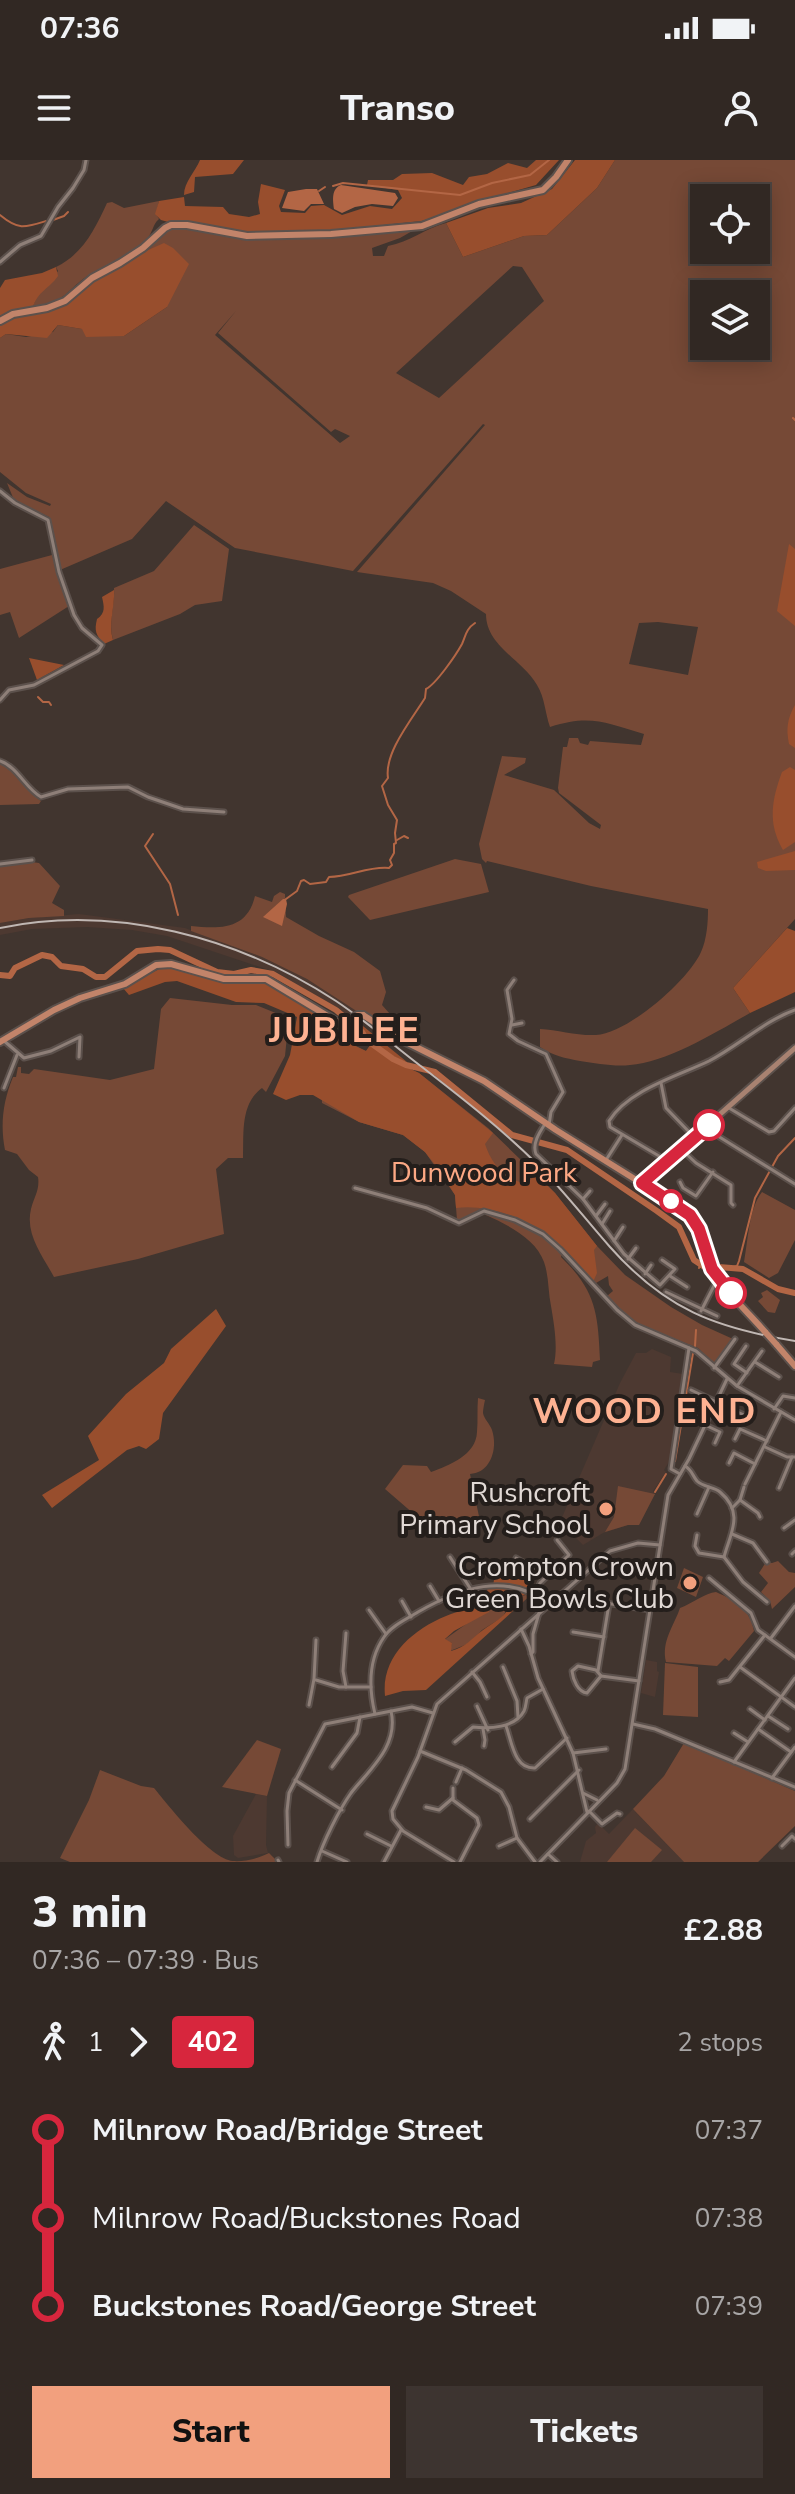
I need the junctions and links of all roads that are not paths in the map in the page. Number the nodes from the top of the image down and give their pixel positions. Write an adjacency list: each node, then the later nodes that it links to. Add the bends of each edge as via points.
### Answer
1 (86, 160): 3 (street, via 41,236)
2 (568, 160): 4 (main road, via 543,190 479,204 422,226 247,236 171,225 65,301)
3 (0, 262)
4 (0, 321)
5 (0, 491): 6 (street, via 48,520 74,615 102,645 45,680 9,690)
6 (0, 700)
7 (0, 761): 8 (street, via 41,797 68,789 128,787 183,809)
8 (224, 812)
9 (32, 860): 10 (street)
10 (0, 864)
11 (514, 980): 14 (street, via 507,990)
12 (795, 1010): 19 (street)
13 (522, 1023): 14 (street)
14 (512, 1025): 23 (street, via 512,1037 546,1054 562,1089)
15 (2, 1041): 17 (street); 23 (main road, bridge, via 80,998 125,984 156,965 171,964 224,979 266,979 336,1021 363,1015 481,1078)
16 (795, 1048): 21 (main road)
17 (17, 1055): 18 (street, via 32,1058 80,1037); 20 (street)
18 (79, 1057)
19 (661, 1083): 25 (street, via 616,1109 609,1124); 26 (street, via 666,1108)
20 (4, 1088)
21 (729, 1108): 22 (street, via 769,1132); 24 (main road)
22 (795, 1108)
23 (547, 1124): 29 (main road); 35 (street, via 537,1138 536,1154)
24 (705, 1128): 26 (main road); 34 (street)
25 (622, 1135): 28 (street); 29 (street)
26 (695, 1137): 27 (main road)
27 (681, 1149): 30 (street); 33 (main road)
28 (659, 1156)
29 (606, 1160): 33 (main road)
30 (713, 1172): 32 (street, via 696,1196); 40 (street, via 731,1185)
31 (574, 1177): 35 (street)
32 (680, 1182)
33 (642, 1183): 52 (main road, via 690,1215)
34 (794, 1183)
35 (568, 1185): 38 (street)
36 (355, 1188): 59 (street, via 427,1208 459,1223 484,1211 515,1220 549,1239 635,1325)
37 (590, 1191): 38 (street)
38 (583, 1199): 42 (street)
39 (605, 1204): 42 (street)
40 (733, 1205)
41 (610, 1211): 43 (street)
42 (596, 1216): 43 (street)
43 (602, 1224): 45 (street)
44 (623, 1227): 45 (street)
45 (614, 1241): 47 (street)
46 (636, 1248): 47 (street)
47 (628, 1259): 50 (street)
48 (662, 1260): 51 (street, via 675,1269)
49 (651, 1265): 50 (street)
50 (645, 1274): 51 (street, via 660,1285)
51 (670, 1276): 53 (street)
52 (718, 1278): 55 (street); 62 (main road, bridge)
53 (687, 1287)
54 (666, 1292): 55 (street)
55 (701, 1311): 56 (street)
56 (717, 1316)
57 (735, 1339): 63 (street)
58 (746, 1346): 64 (street, via 734,1364)
59 (689, 1348): 63 (street); 84 (street, via 671,1469)
60 (762, 1351): 61 (street)
61 (754, 1362): 64 (street); 65 (street)
62 (795, 1366)
63 (714, 1368): 66 (street)
64 (747, 1373): 67 (street)
65 (779, 1377)
66 (727, 1379): 67 (street); 70 (street)
67 (737, 1386): 71 (street)
68 (691, 1390): 70 (street)
69 (795, 1398): 71 (street, via 783,1396)
70 (716, 1402): 73 (street); 75 (street)
71 (774, 1409): 72 (street)
72 (781, 1412): 74 (street); 77 (street)
73 (746, 1416)
74 (795, 1420)
75 (705, 1425): 78 (street, via 720,1432); 83 (street)
76 (735, 1439): 77 (street, via 740,1429)
77 (767, 1441): 79 (street)
78 (715, 1443)
79 (764, 1447): 80 (street); 82 (street)
80 (794, 1457): 85 (street, via 780,1486)
81 (729, 1463): 82 (street, via 734,1453)
82 (755, 1464): 87 (street)
83 (685, 1466): 84 (street); 86 (street)
84 (680, 1474): 96 (street, via 668,1495)
85 (787, 1486)
86 (709, 1487): 88 (street); 89 (street)
87 (740, 1500): 88 (street); 90 (street)
88 (732, 1508): 93 (street)
89 (697, 1514)
90 (760, 1517)
91 (795, 1520): 92 (street)
92 (784, 1528)
93 (732, 1534): 98 (street); 100 (street, via 753,1543)
94 (697, 1535): 98 (street, via 699,1553)
95 (557, 1540): 101 (street, via 569,1555)
96 (660, 1545): 110 (street, via 638,1543 610,1551); 114 (street)
97 (450, 1557): 104 (street)
98 (724, 1557): 109 (street)
99 (516, 1558): 101 (street)
100 (767, 1562)
101 (547, 1576): 105 (street)
102 (709, 1578): 121 (street, via 751,1613)
103 (430, 1586): 107 (street)
104 (470, 1588): 105 (street, via 501,1584); 107 (street)
105 (535, 1595): 110 (street)
106 (402, 1601): 116 (street)
107 (439, 1601): 116 (street)
108 (599, 1602): 111 (street)
109 (767, 1602)
110 (549, 1604): 115 (street)
111 (609, 1604): 114 (street); 122 (street)
112 (795, 1606): 123 (street)
113 (369, 1610): 120 (street)
114 (650, 1610): 133 (street)
115 (539, 1613): 117 (street); 125 (street)
116 (411, 1617): 120 (street)
117 (521, 1629): 125 (street); 129 (street)
118 (573, 1632): 122 (street)
119 (346, 1633): 135 (street)
120 (386, 1634): 136 (street, via 373,1661)
121 (765, 1635): 123 (street); 128 (street)
122 (604, 1637): 130 (street)
123 (770, 1639): 126 (street)
124 (316, 1640): 132 (street)
125 (531, 1654): 137 (street)
126 (795, 1657)
127 (503, 1667): 148 (street)
128 (740, 1667): 134 (street); 139 (street)
129 (472, 1672): 138 (street); 145 (street)
130 (599, 1674): 130 (street, via 585,1694 572,1673 578,1666); 133 (street)
131 (795, 1678): 139 (street)
132 (314, 1679): 135 (street); 140 (street)
133 (639, 1681): 150 (street)
134 (720, 1682)
135 (346, 1687): 136 (street)
136 (371, 1687): 146 (street)
137 (543, 1689): 148 (street, via 527,1698); 156 (street)
138 (487, 1697)
139 (781, 1697): 142 (street); 149 (street)
140 (309, 1705)
141 (477, 1706): 152 (street)
142 (795, 1707)
143 (750, 1709): 149 (street)
144 (391, 1711): 145 (street, via 412,1707); 146 (street); 180 (street, via 393,1726 382,1756)
145 (433, 1713): 162 (street)
146 (375, 1714): 147 (street)
147 (360, 1717): 168 (street, via 357,1733); 172 (street, via 325,1724)
148 (518, 1717): 151 (street)
149 (766, 1718): 153 (street); 154 (street)
150 (633, 1724): 167 (street); 178 (street, via 627,1762 617,1783)
151 (506, 1725): 152 (street); 156 (street, via 519,1763 528,1768 535,1768)
152 (486, 1729): 157 (street, via 470,1729); 159 (street)
153 (758, 1729): 158 (street); 163 (street)
154 (788, 1729)
155 (734, 1733): 158 (street)
156 (567, 1738): 164 (street)
157 (455, 1742)
158 (748, 1742): 167 (street)
159 (484, 1746)
160 (795, 1747): 163 (street)
161 (606, 1749): 164 (street)
162 (420, 1751): 169 (street); 184 (street, via 392,1811)
163 (791, 1752): 165 (street)
164 (573, 1753): 170 (street)
165 (787, 1758): 166 (street); 171 (street)
166 (795, 1761)
167 (734, 1762): 171 (street)
168 (332, 1767)
169 (462, 1768): 173 (street); 186 (street, via 505,1797)
170 (579, 1770): 176 (street); 183 (street)
171 (772, 1778): 174 (street)
172 (295, 1780): 180 (street); 188 (street, via 287,1811)
173 (456, 1782)
174 (795, 1787)
175 (453, 1788): 177 (street)
176 (583, 1793): 178 (street); 181 (street)
177 (453, 1798): 179 (street, via 439,1810); 198 (street, via 479,1825)
178 (600, 1800): 181 (street)
179 (426, 1807)
180 (342, 1810): 192 (street)
181 (588, 1812): 182 (street, via 602,1824); 193 (street)
182 (620, 1814)
183 (530, 1819)
184 (401, 1830): 189 (street); 197 (street)
185 (367, 1834): 189 (street)
186 (517, 1838): 190 (street); 199 (street)
187 (794, 1838): 191 (street)
188 (288, 1845)
189 (391, 1846): 194 (street)
190 (499, 1846)
191 (782, 1846)
192 (322, 1851): 195 (street); 196 (street)
193 (548, 1854): 199 (street); 200 (street)
194 (386, 1861)
195 (317, 1862)
196 (347, 1862)
197 (454, 1862)
198 (460, 1862)
199 (538, 1862)
200 (557, 1862)

